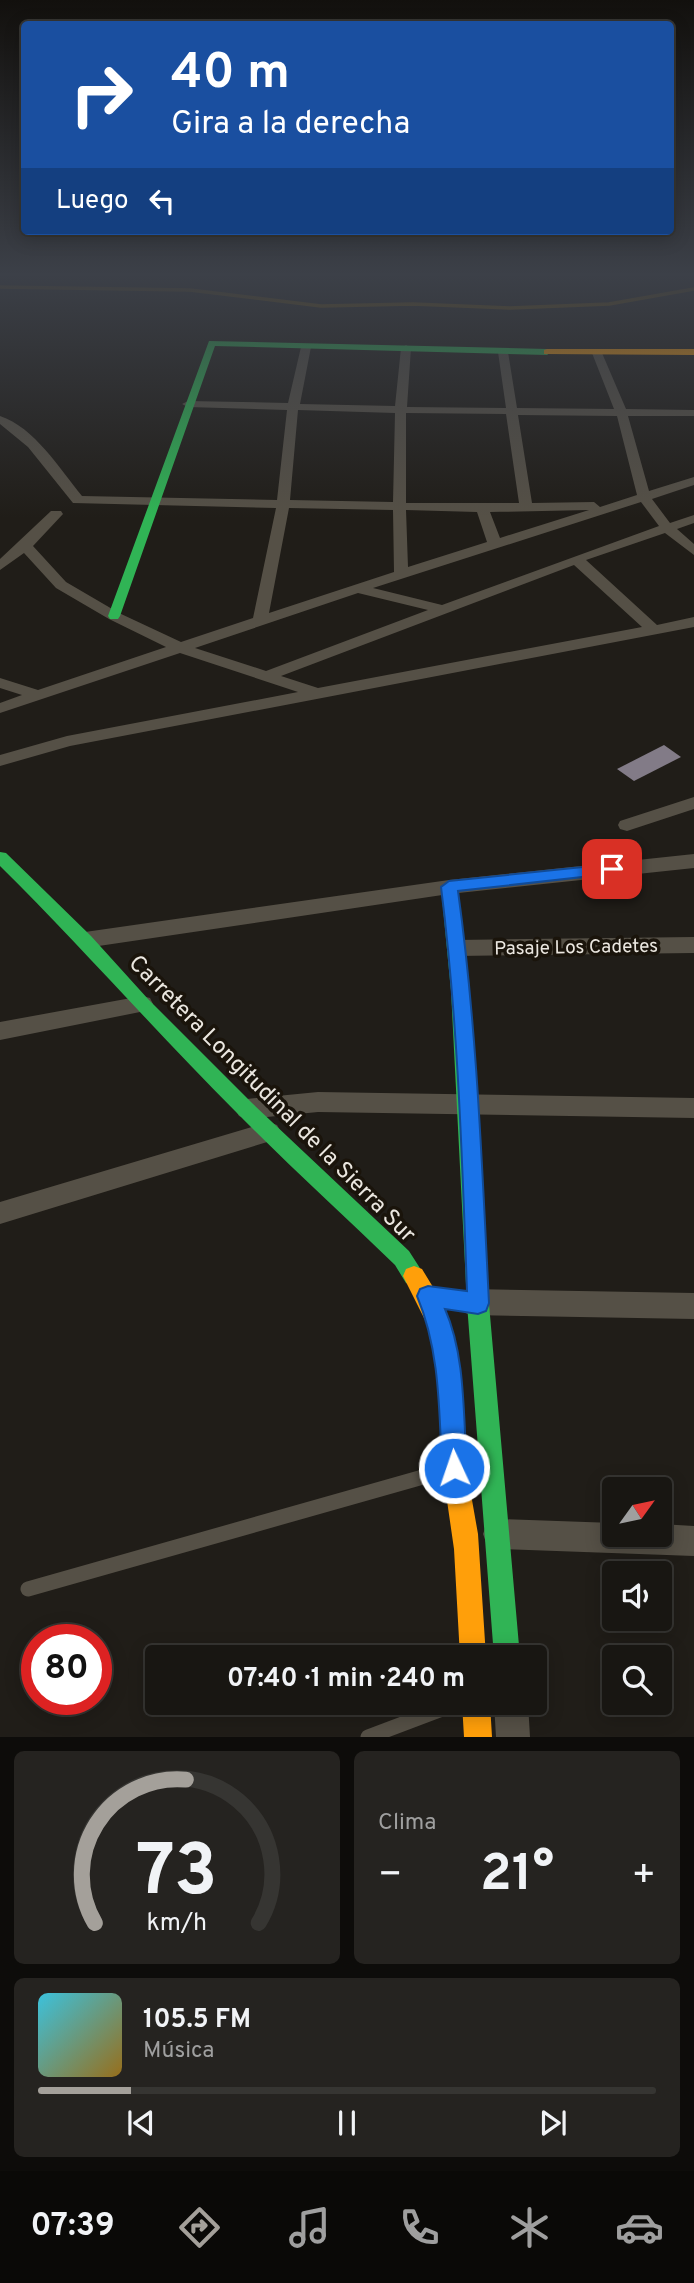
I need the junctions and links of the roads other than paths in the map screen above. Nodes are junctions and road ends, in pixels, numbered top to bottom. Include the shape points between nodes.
1 (207, 355) edge
2 (304, 355) edge
3 (405, 355) edge
4 (503, 355) edge
5 (598, 355) edge
6 (188, 404) junction
7 (293, 408) junction
8 (403, 410) junction
9 (510, 412) junction
10 (694, 413) edge
11 (622, 414) junction
12 (0, 419) edge
13 (694, 481) edge
14 (644, 497) junction
15 (155, 503) junction
16 (283, 503) junction
17 (616, 506) junction
18 (398, 507) junction
19 (482, 508) junction
20 (526, 508) junction
21 (56, 514) dead end
22 (694, 519) edge
23 (667, 528) junction
24 (495, 544) junction
25 (25, 546) junction
26 (694, 551) edge
27 (576, 559) junction
28 (0, 566) edge
29 (401, 575) junction
30 (358, 589) junction
31 (442, 609) junction
32 (114, 616) junction
33 (260, 622) junction
34 (694, 622) edge
35 (654, 630) junction
36 (180, 648) junction
37 (267, 676) junction
38 (0, 683) edge
39 (319, 693) junction
40 (37, 695) junction
41 (0, 708) edge
42 (0, 761) edge
43 (694, 803) edge
44 (627, 825) dead end
45 (0, 857) edge
46 (694, 861) edge
47 (449, 887) junction
48 (85, 940) junction
49 (694, 945) edge
50 (457, 948) junction
51 (142, 1004) junction
52 (0, 1031) edge
53 (470, 1104) junction
54 (694, 1108) edge
55 (245, 1109) junction
56 (269, 1132) junction
57 (1, 1213) edge
58 (428, 1296) junction
59 (478, 1303) junction
60 (694, 1306) edge
61 (454, 1468) junction
62 (498, 1534) junction
63 (694, 1541) edge
64 (28, 1588) dead end
65 (472, 1645) edge
66 (506, 1645) edge
67 (426, 1715) edge
68 (477, 1715) edge
69 (512, 1715) edge
70 (368, 1737) edge
71 (478, 1737) edge
72 (513, 1737) edge

1 - 6 main road
2 - 7 street
3 - 8 street
4 - 9 street
5 - 11 street
6 - 7 street
6 - 15 main road
7 - 8 street
7 - 16 street
8 - 9 street
8 - 18 street
9 - 11 street
9 - 20 street
10 - 11 street
11 - 14 street
12 - 15 street via 78,500
13 - 14 street
14 - 17 street
14 - 23 street
15 - 16 street
15 - 32 main road
16 - 18 street
16 - 33 street
17 - 20 street
17 - 24 street
18 - 19 street
18 - 29 street
19 - 20 street
19 - 24 street
21 - 25 street
22 - 23 street
23 - 26 street
23 - 27 street
24 - 29 street
25 - 28 street
25 - 32 street via 61,585
27 - 31 street
27 - 35 street
29 - 30 street
30 - 31 street
30 - 33 street
31 - 37 street
32 - 36 street
33 - 36 street
34 - 35 street
35 - 39 street
36 - 37 street
36 - 40 street
37 - 39 street
38 - 40 street
39 - 42 street via 67,741
40 - 41 street
43 - 44 street
45 - 48 main road, Carretera Longitudinal de la Sierra Sur
46 - 47 street
47 - 48 street
47 - 50 main road
48 - 51 main road, Carretera Longitudinal de la Sierra Sur
49 - 50 street, Pasaje Los Cadetes
50 - 53 main road
51 - 52 street
51 - 55 main road, Carretera Longitudinal de la Sierra Sur
53 - 54 street
53 - 55 street via 318,1102
53 - 59 main road
55 - 56 main road, Carretera Longitudinal de la Sierra Sur
56 - 57 street
56 - 58 main road, Carretera Longitudinal de la Sierra Sur via 402,1258
58 - 59 street
58 - 61 main road, Carretera Longitudinal de la Sierra Sur via 440,1323 449,1368
59 - 60 street
59 - 62 main road
61 - 64 lane
61 - 65 main road, Carretera Longitudinal de la Sierra Sur via 465,1533
62 - 63 street
62 - 66 main road
67 - 70 lane
68 - 71 main road
69 - 72 street

